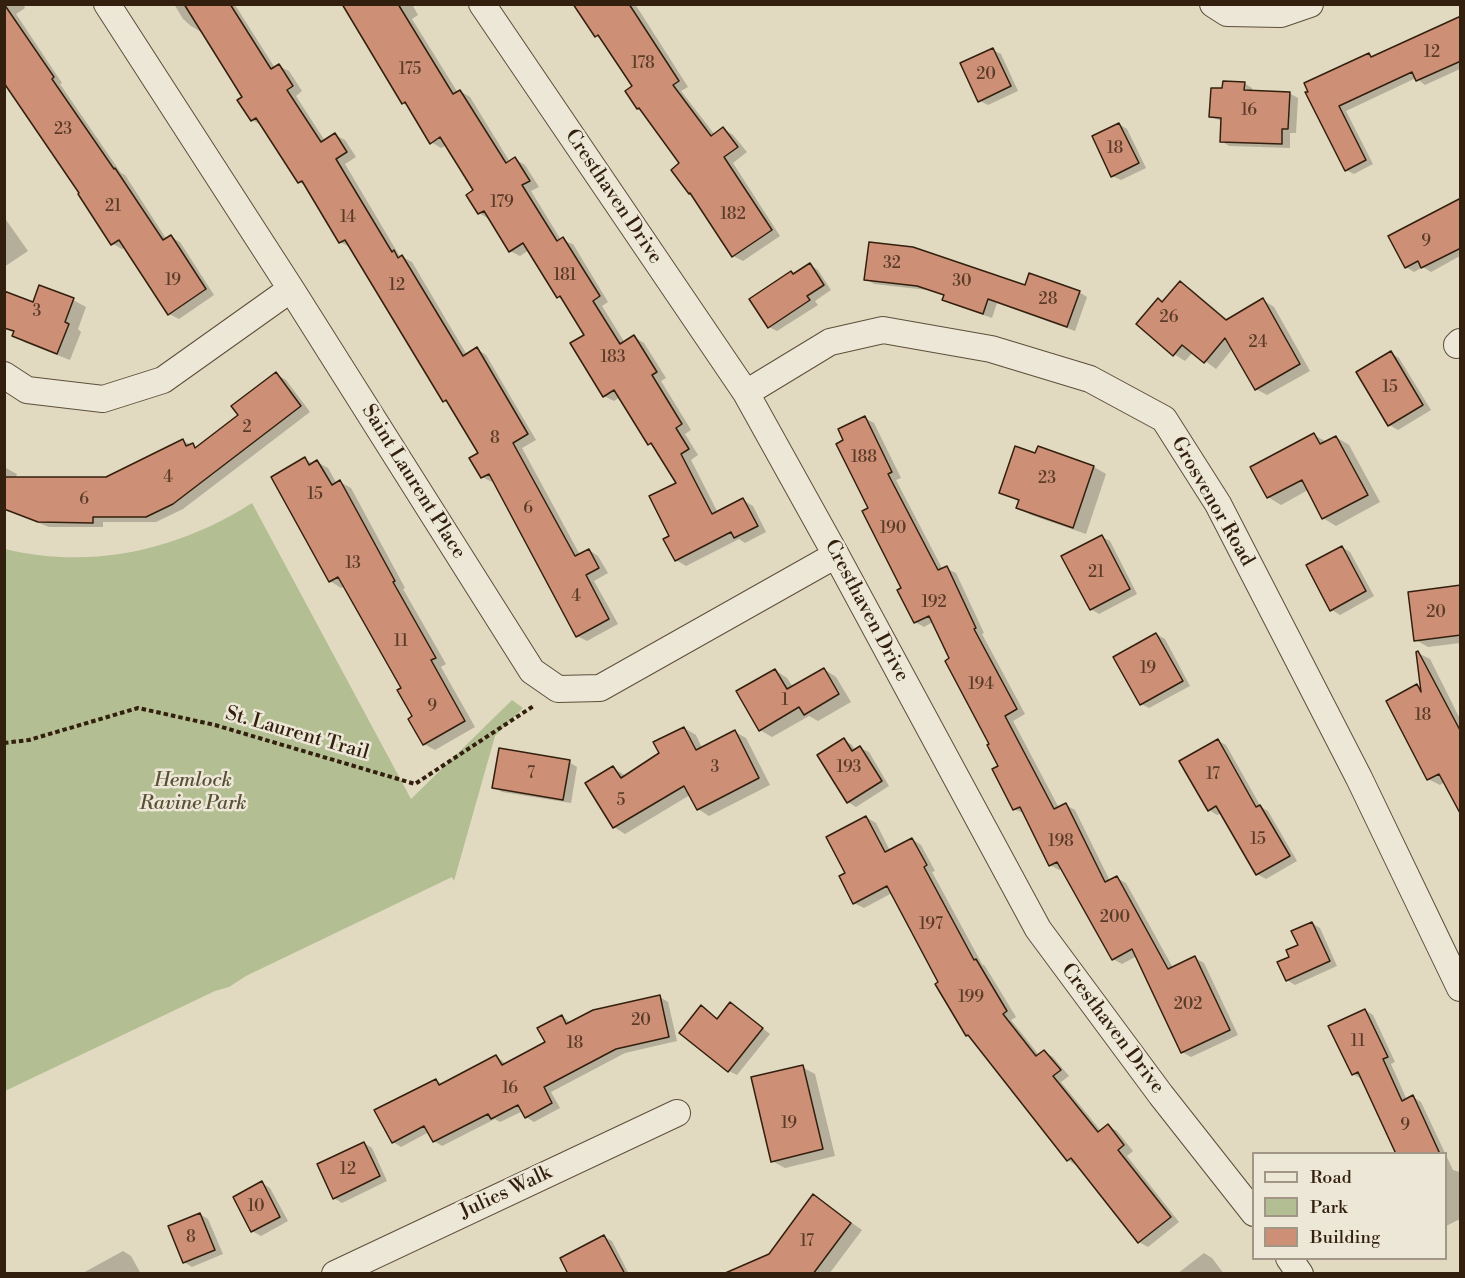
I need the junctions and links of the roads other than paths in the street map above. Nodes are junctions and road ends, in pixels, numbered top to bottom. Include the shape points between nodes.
1 (107, 4) edge
2 (482, 4) edge
3 (1213, 4) edge
4 (1310, 4) edge
5 (291, 289) junction
6 (4, 375) edge
7 (746, 393) junction
8 (836, 555) junction
9 (1461, 988) edge
10 (677, 1113) dead end
11 (1252, 1210) edge
12 (1290, 1260) edge
13 (335, 1274) edge
14 (1300, 1274) edge

1 - 5 street, Saint Laurent Place
2 - 7 street, Cresthaven Drive
3 - 4 street via 1227,14 1281,14
5 - 6 street via 163,380 103,399 27,390
5 - 8 street, Saint Laurent Place via 532,670 558,689 600,688
7 - 8 street, Cresthaven Drive
7 - 9 street, Grosvenor Road via 830,342 883,330 991,348 1090,379 1164,419 1223,515 1359,778
8 - 11 street, Cresthaven Drive via 1038,929
10 - 13 street, Julies Walk
12 - 14 street

